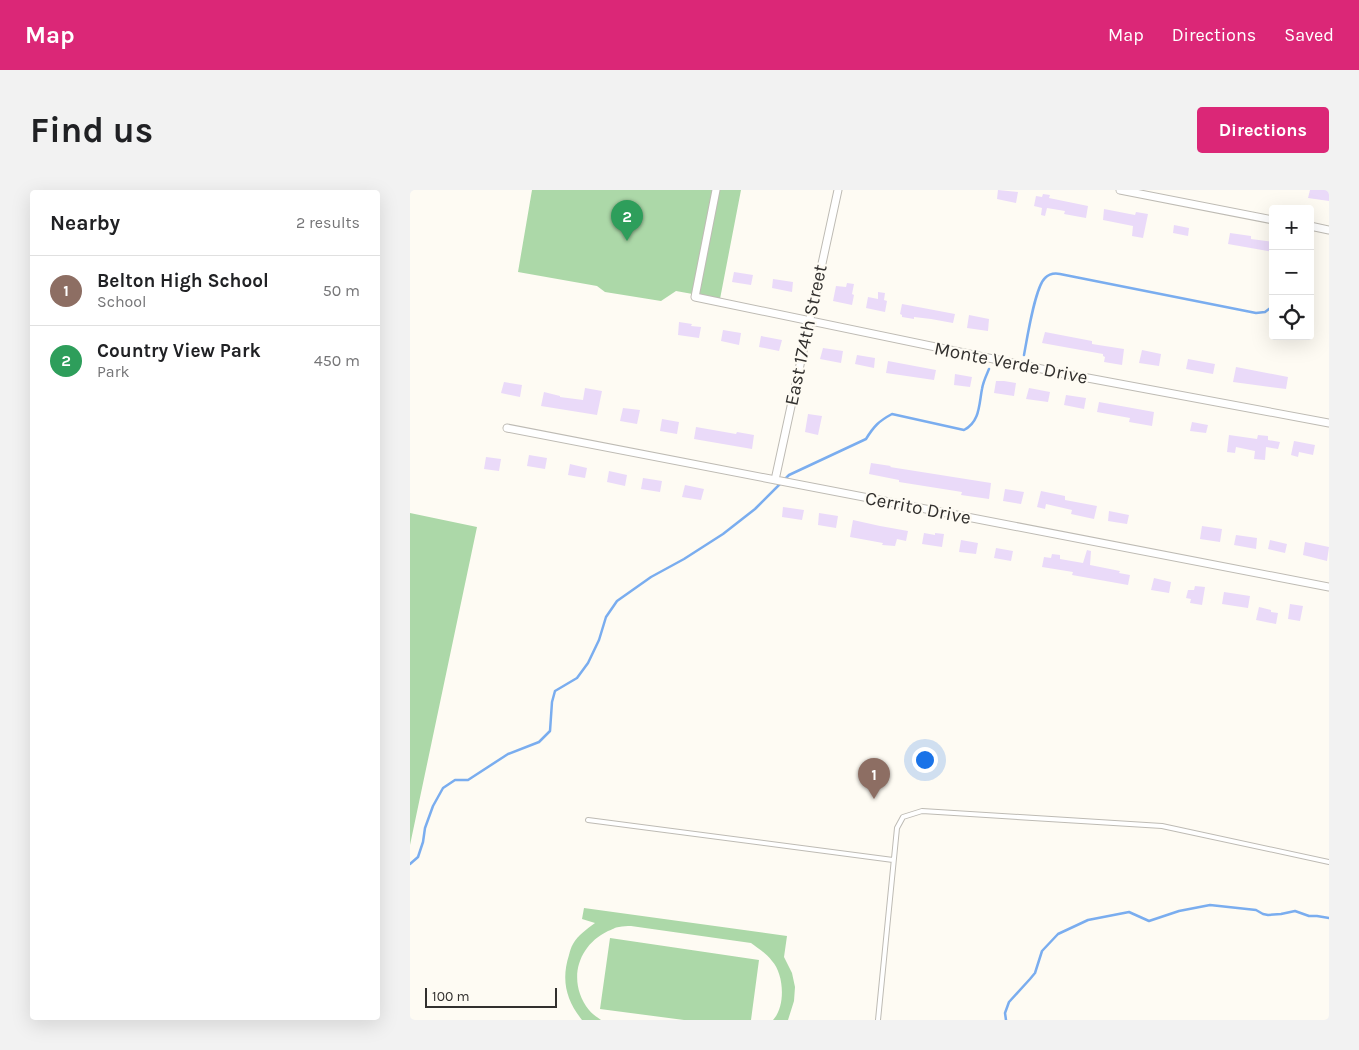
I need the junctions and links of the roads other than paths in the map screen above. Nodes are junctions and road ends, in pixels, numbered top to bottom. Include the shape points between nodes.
1 (716, 190) edge
2 (838, 190) edge
3 (1120, 190) edge
4 (1269, 219) edge
5 (1314, 227) edge
6 (1329, 230) edge
7 (809, 321) junction
8 (1329, 424) edge
9 (507, 428) dead end
10 (774, 480) junction
11 (1329, 587) edge
12 (588, 820) dead end
13 (893, 860) junction
14 (1329, 862) edge
15 (878, 1020) edge

1 - 7 street, Monte Verde Drive via 694,297
2 - 7 street, East 174th Street
3 - 4 street
5 - 6 street
7 - 8 street, Monte Verde Drive
7 - 10 street, East 174th Street
9 - 10 street, Cerrito Drive
10 - 11 street, Cerrito Drive
12 - 13 lane
13 - 14 lane via 897,828 903,817 922,811 1162,826
13 - 15 lane

